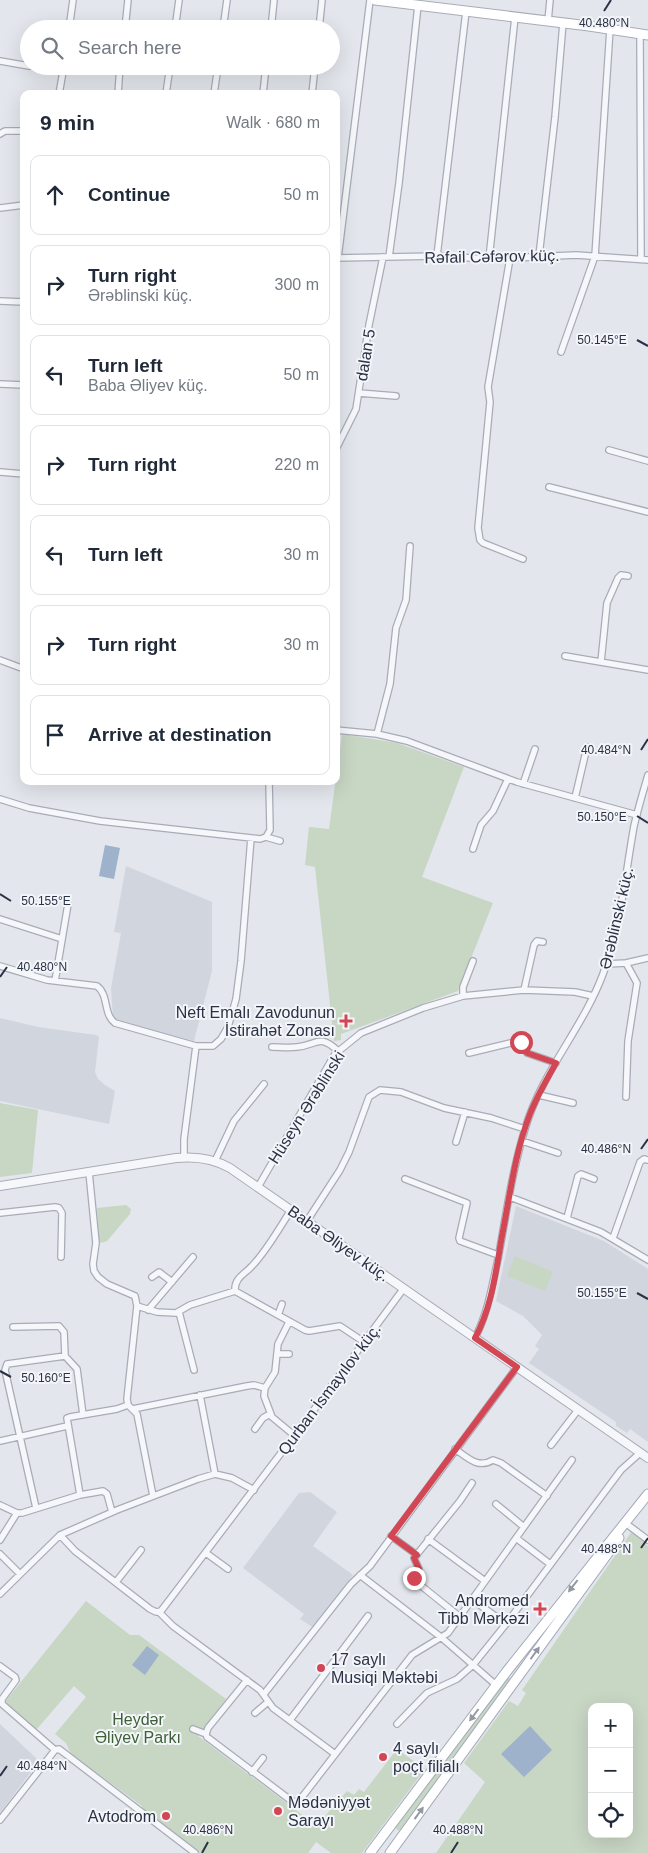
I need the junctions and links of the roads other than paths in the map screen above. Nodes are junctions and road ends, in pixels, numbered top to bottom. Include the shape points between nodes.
1 (73, 0) edge
2 (128, 0) edge
3 (179, 0) edge
4 (227, 0) edge
5 (274, 0) edge
6 (322, 0) edge
7 (370, 0) edge
8 (375, 0) edge
9 (550, 0) edge
10 (445, 4) edge
11 (418, 5) junction
12 (466, 11) junction
13 (515, 17) junction
14 (70, 20) edge
15 (126, 20) edge
16 (176, 20) edge
17 (224, 20) edge
18 (272, 20) edge
19 (320, 20) edge
20 (548, 21) junction
21 (563, 22) junction
22 (610, 29) junction
23 (644, 34) edge
24 (0, 61) edge
25 (20, 64) edge
26 (62, 75) edge
27 (119, 75) edge
28 (169, 75) edge
29 (217, 75) edge
30 (265, 75) edge
31 (314, 75) edge
32 (60, 90) edge
33 (118, 90) edge
34 (167, 90) edge
35 (215, 90) edge
36 (263, 90) edge
37 (312, 90) edge
38 (20, 131) edge
39 (0, 134) edge
40 (20, 206) edge
41 (0, 208) edge
42 (340, 235) edge
43 (437, 256) junction
44 (539, 256) junction
45 (595, 256) junction
46 (386, 257) junction
47 (340, 258) edge
48 (510, 258) junction
49 (490, 259) junction
50 (645, 260) edge
51 (0, 301) edge
52 (20, 302) edge
53 (561, 352) dead end
54 (0, 384) edge
55 (20, 385) edge
56 (359, 393) junction
57 (396, 396) dead end
58 (340, 441) edge
59 (609, 450) dead end
60 (648, 461) edge
61 (0, 472) edge
62 (20, 474) edge
63 (549, 487) dead end
64 (648, 512) edge
65 (410, 546) dead end
66 (522, 559) dead end
67 (628, 576) dead end
68 (565, 656) dead end
69 (0, 660) edge
70 (601, 662) junction
71 (20, 668) edge
72 (648, 670) edge
73 (340, 730) edge
74 (377, 734) junction
75 (587, 747) dead end
76 (535, 749) dead end
77 (648, 775) edge
78 (508, 779) junction
79 (523, 784) junction
80 (269, 785) edge
81 (575, 798) junction
82 (0, 799) edge
83 (641, 800) junction
84 (648, 802) edge
85 (637, 815) junction
86 (266, 836) junction
87 (251, 838) junction
88 (280, 841) dead end
89 (472, 849) dead end
90 (68, 904) dead end
91 (0, 919) edge
92 (62, 939) junction
93 (543, 942) dead end
94 (648, 958) edge
95 (474, 961) dead end
96 (626, 963) junction
97 (607, 964) junction
98 (0, 966) edge
99 (55, 981) junction
100 (524, 990) junction
101 (462, 996) junction
102 (593, 996) junction
103 (196, 1046) junction
104 (272, 1047) dead end
105 (338, 1051) junction
106 (469, 1052) dead end
107 (556, 1063) junction
108 (264, 1084) dead end
109 (539, 1095) junction
110 (626, 1097) dead end
111 (573, 1103) dead end
112 (465, 1112) junction
113 (525, 1129) junction
114 (522, 1141) junction
115 (456, 1142) dead end
116 (558, 1153) dead end
117 (184, 1157) junction
118 (215, 1160) junction
119 (648, 1160) edge
120 (89, 1172) junction
121 (405, 1179) dead end
122 (594, 1179) dead end
123 (0, 1186) edge
124 (258, 1187) junction
125 (510, 1197) junction
126 (291, 1210) junction
127 (0, 1213) edge
128 (566, 1218) junction
129 (307, 1221) junction
130 (613, 1238) junction
131 (498, 1255) junction
132 (194, 1256) dead end
133 (61, 1257) dead end
134 (648, 1260) edge
135 (152, 1277) dead end
136 (172, 1282) junction
137 (404, 1288) junction
138 (235, 1291) junction
139 (282, 1304) dead end
140 (137, 1306) junction
141 (148, 1310) junction
142 (179, 1312) junction
143 (278, 1315) junction
144 (289, 1322) junction
145 (13, 1327) dead end
146 (475, 1338) junction
147 (364, 1342) junction
148 (277, 1354) junction
149 (289, 1354) dead end
150 (65, 1356) junction
151 (517, 1367) junction
152 (194, 1370) dead end
153 (265, 1388) junction
154 (200, 1396) junction
155 (131, 1407) junction
156 (578, 1410) junction
157 (270, 1414) junction
158 (83, 1415) junction
159 (67, 1426) junction
160 (255, 1429) dead end
161 (20, 1436) junction
162 (295, 1436) junction
163 (0, 1441) edge
164 (551, 1445) dead end
165 (455, 1449) junction
166 (640, 1453) junction
167 (648, 1458) edge
168 (572, 1460) dead end
169 (215, 1474) junction
170 (472, 1483) dead end
171 (254, 1490) junction
172 (648, 1494) edge
173 (80, 1495) junction
174 (153, 1496) junction
175 (547, 1496) junction
176 (648, 1499) edge
177 (496, 1504) dead end
178 (0, 1505) edge
179 (36, 1508) junction
180 (112, 1512) junction
181 (17, 1513) junction
182 (628, 1525) junction
183 (524, 1528) junction
184 (60, 1535) junction
185 (391, 1536) junction
186 (516, 1538) junction
187 (428, 1539) junction
188 (0, 1540) edge
189 (648, 1540) edge
190 (141, 1550) dead end
191 (206, 1553) junction
192 (0, 1554) edge
193 (417, 1555) junction
194 (550, 1564) junction
195 (228, 1569) dead end
196 (20, 1574) junction
197 (360, 1575) junction
198 (485, 1581) junction
199 (116, 1582) junction
200 (0, 1594) edge
201 (473, 1600) junction
202 (158, 1612) junction
203 (368, 1616) dead end
204 (460, 1617) junction
205 (506, 1624) junction
206 (442, 1638) junction
207 (473, 1665) junction
208 (0, 1666) edge
209 (507, 1671) junction
210 (516, 1678) junction
211 (247, 1680) junction
212 (496, 1685) junction
213 (264, 1694) junction
214 (268, 1702) junction
215 (255, 1713) dead end
216 (290, 1720) junction
217 (397, 1724) dead end
218 (193, 1729) dead end
219 (206, 1734) junction
220 (55, 1750) junction
221 (335, 1754) junction
222 (263, 1758) dead end
223 (252, 1772) junction
224 (0, 1820) edge
225 (388, 1828) junction
226 (401, 1838) junction
227 (195, 1853) edge
228 (370, 1853) edge
229 (390, 1853) edge

1 - 14 street
2 - 15 street
3 - 16 street
4 - 17 street
5 - 18 street
6 - 19 street
7 - 42 street
8 - 11 main road
9 - 20 street
10 - 11 main road
10 - 12 main road
11 - 46 street, dalan 5 via 399,183
12 - 13 main road
12 - 43 street
13 - 20 main road
13 - 49 street
20 - 21 main road
21 - 22 main road
21 - 44 street
22 - 23 main road
22 - 45 street
23 - 50 street
24 - 25 street
26 - 32 street
27 - 33 street
28 - 34 street
29 - 35 street
30 - 36 street
31 - 37 street
38 - 39 street
40 - 41 street
43 - 46 street, Rəfail Cəfərov küç.
43 - 49 street, Rəfail Cəfərov küç.
44 - 45 street, Rəfail Cəfərov küç.
44 - 48 street, Rəfail Cəfərov küç.
45 - 50 street, Rəfail Cəfərov küç.
45 - 53 street
46 - 47 street, Rəfail Cəfərov küç.
46 - 56 street, dalan 5
48 - 49 street, Rəfail Cəfərov küç.
48 - 66 street via 488,387 490,402 478,528 483,543
51 - 52 street
54 - 55 street
56 - 57 street
56 - 58 street, dalan 5 via 356,409
59 - 60 street
61 - 62 street
63 - 64 street
65 - 74 street via 406,600 395,634 390,684
67 - 70 street via 618,578 607,603
68 - 70 street
69 - 71 street
70 - 72 street
73 - 74 street
74 - 78 street
75 - 81 street
76 - 79 street
77 - 83 street, Ərəblinski küç.
78 - 79 street
78 - 89 street via 493,811 480,825
79 - 81 street
80 - 86 street via 270,825
81 - 85 street
82 - 87 street via 29,808 100,821
83 - 84 street
83 - 85 street, Ərəblinski küç.
85 - 97 street, Ərəblinski küç.
86 - 87 street
86 - 88 street
87 - 103 street via 239,976 230,1022 226,1033 216,1044
90 - 92 street
91 - 92 street
92 - 99 street
93 - 100 street via 537,941 534,945
94 - 96 street
95 - 101 street
96 - 97 street
96 - 110 street via 637,983 628,1041
97 - 102 street, Ərəblinski küç.
98 - 99 street
99 - 103 street via 97,986 115,1023
100 - 101 street, Hüseyn Ərəblinski
100 - 102 street, Hüseyn Ərəblinski
101 - 105 street, Hüseyn Ərəblinski via 361,1033
102 - 107 street, Ərəblinski küç.
103 - 117 street
104 - 105 street via 298,1047 324,1041
105 - 124 street, Hüseyn Ərəblinski
106 - 107 street via 516,1040 521,1042 527,1053
107 - 109 street, Ərəblinski küç.
108 - 118 street via 234,1121
109 - 111 street
109 - 113 street, Ərəblinski küç.
112 - 113 street
112 - 115 street
112 - 129 street via 401,1092 380,1090 371,1094 340,1170
113 - 114 street, Ərəblinski küç.
114 - 116 street
114 - 125 street, Ərəblinski küç.
117 - 118 street, Baba Əliyev küç.
117 - 120 street, Baba Əliyev küç.
118 - 124 street, Baba Əliyev küç.
119 - 130 street via 640,1162
120 - 123 street, Baba Əliyev küç.
120 - 140 street via 96,1243 94,1272 107,1284 134,1296
121 - 131 street via 467,1203 460,1241
122 - 128 street via 581,1174 578,1176
124 - 126 street, Baba Əliyev küç.
125 - 128 street
125 - 131 street, Ərəblinski küç.
126 - 129 street, Baba Əliyev küç.
126 - 138 street via 253,1266 235,1283
127 - 133 street via 59,1208 62,1213
128 - 130 street
129 - 137 street, Baba Əliyev küç.
130 - 134 street
131 - 146 street, Ərəblinski küç. via 487,1310
132 - 136 street
135 - 136 street via 159,1272
136 - 141 street
137 - 146 street, Baba Əliyev küç.
137 - 147 street, Qurban İsmayılov küç.
138 - 142 street via 190,1305
138 - 143 street
139 - 143 street
140 - 141 street
140 - 155 street via 127,1399
141 - 142 street
142 - 152 street
143 - 144 street
144 - 147 street via 309,1331 340,1326
144 - 148 street via 278,1344
145 - 150 street via 59,1326 64,1332
146 - 151 street, Baba Əliyev küç.
147 - 162 street, Qurban İsmayılov küç.
148 - 149 street
148 - 153 street via 275,1372
150 - 158 street via 77,1369
150 - 161 street via 9,1363 5,1367
151 - 156 street, Baba Əliyev küç.
151 - 165 street
153 - 154 street via 254,1385
153 - 157 street
154 - 155 street
154 - 169 street
155 - 158 street
155 - 174 street via 137,1414
156 - 164 street
156 - 166 street, Baba Əliyev küç.
157 - 160 street
157 - 162 street
158 - 159 street via 70,1417 66,1421
159 - 161 street
159 - 173 street
161 - 163 street
161 - 179 street
162 - 171 street, Qurban İsmayılov küç.
165 - 175 street via 479,1464 493,1460 501,1462
165 - 185 street
166 - 167 street, Baba Əliyev küç.
166 - 194 street via 621,1470
168 - 175 street
169 - 171 street via 232,1478
169 - 174 street
170 - 187 street
171 - 191 street, Qurban İsmayılov küç.
172 -> 209 main road
173 - 179 street
173 - 180 street via 104,1491
174 - 180 street
175 - 183 street
176 - 182 main road
177 - 183 street
178 - 181 street
179 - 181 street
180 - 184 street
181 - 188 street
182 - 189 street
210 -> 182 main road
183 - 186 street
184 - 196 street
184 - 199 street via 70,1547
185 - 193 street
185 - 197 street
186 - 194 street
186 - 198 street
187 - 193 street
187 - 198 street
190 - 199 street
191 - 195 street
191 - 202 street, Qurban İsmayılov küç. via 167,1605
192 - 196 street
193 - 204 street via 414,1558 419,1569 414,1580
194 - 205 street
196 - 200 street
197 - 206 street
197 - 213 street
198 - 201 street
199 - 202 street
201 - 204 street
201 - 205 street
202 - 211 street
203 - 216 street
204 - 206 street
205 - 207 street
206 - 207 street
206 - 221 street via 412,1655
207 - 212 street
207 - 217 street via 457,1679 427,1693
208 - 220 street via 16,1680 2,1699 2,1704
209 - 210 main road
209 - 212 main road
226 -> 210 main road
211 - 213 street
211 - 219 street
212 -> 225 main road
213 - 214 street
214 - 215 street
214 - 216 street
216 - 221 street
218 - 219 street
219 - 223 street via 209,1740
220 - 224 street
220 - 227 street via 62,1751
221 - 223 street via 295,1802
222 - 223 street
225 - 226 main road
225 - 228 main road
226 - 229 main road

